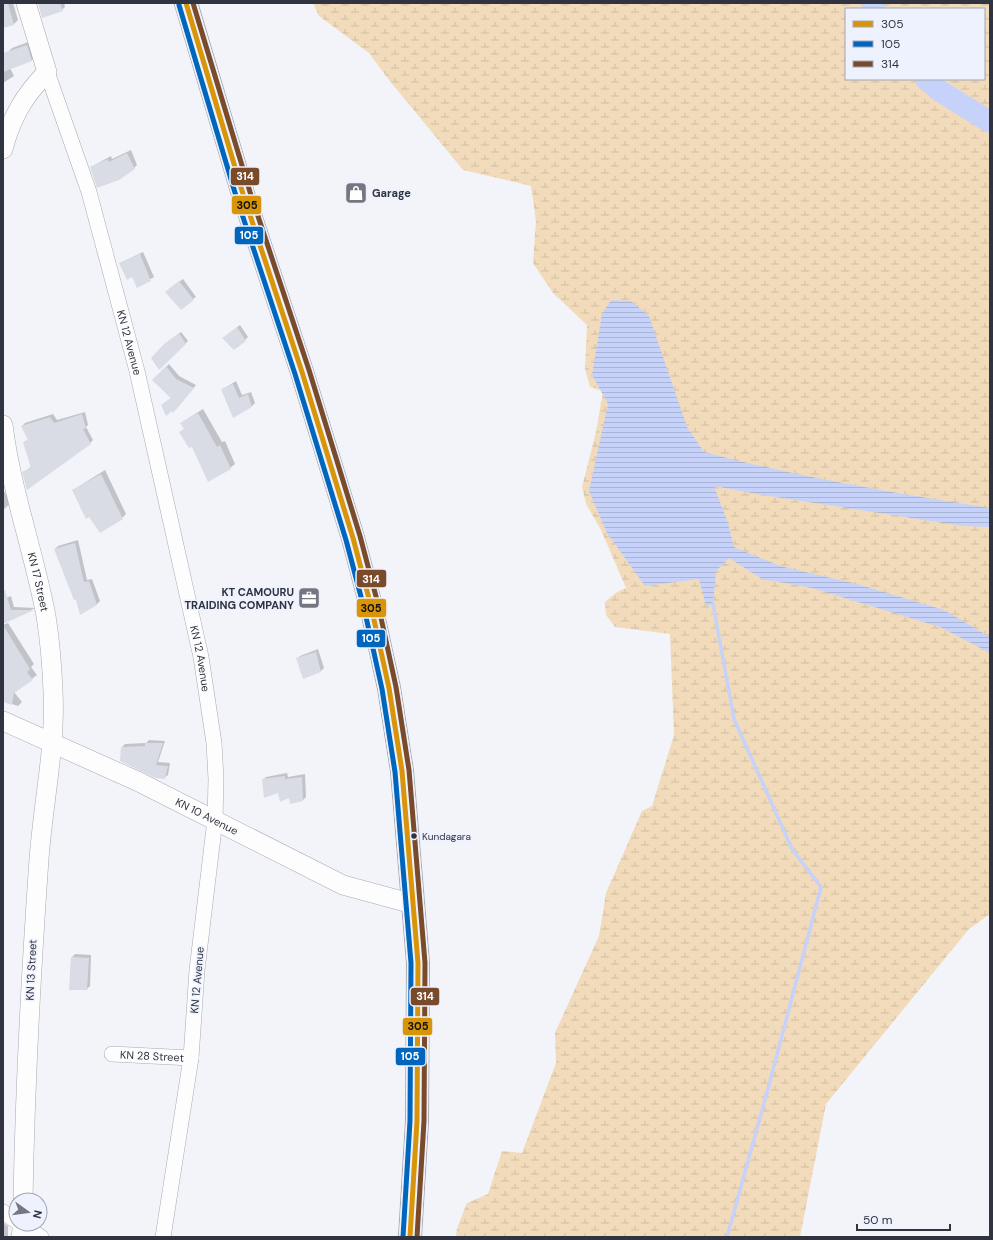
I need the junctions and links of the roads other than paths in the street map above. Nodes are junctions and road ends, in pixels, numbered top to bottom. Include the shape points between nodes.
1 (26, 3) edge
2 (186, 3) edge
3 (47, 72) junction
4 (3, 149) edge
5 (3, 425) edge
6 (3, 721) edge
7 (52, 742) junction
8 (215, 820) junction
9 (413, 904) junction
10 (112, 1054) dead end
11 (191, 1058) junction
12 (23, 1192) edge
13 (32, 1232) edge
14 (41, 1237) edge
15 (163, 1237) edge
16 (410, 1237) edge

1 - 3 street, KN 12 Avenue
2 - 9 main road via 243,194 353,538 371,606 389,688 402,771
3 - 4 street via 29,91 14,116
3 - 8 street, KN 12 Avenue via 88,192 115,287 184,574 201,657 214,743
5 - 7 street, KN 17 Street via 6,450 46,616 53,693
6 - 7 street, KN 10 Avenue
7 - 8 street, KN 10 Avenue
7 - 12 street, KN 13 Street via 43,811 33,944 25,1087
8 - 9 street, KN 10 Avenue via 343,885
8 - 11 street, KN 12 Avenue via 197,970
9 - 16 main road via 418,963 418,1033
10 - 11 street, KN 28 Street
11 - 15 street, KN 12 Avenue
13 - 14 street

